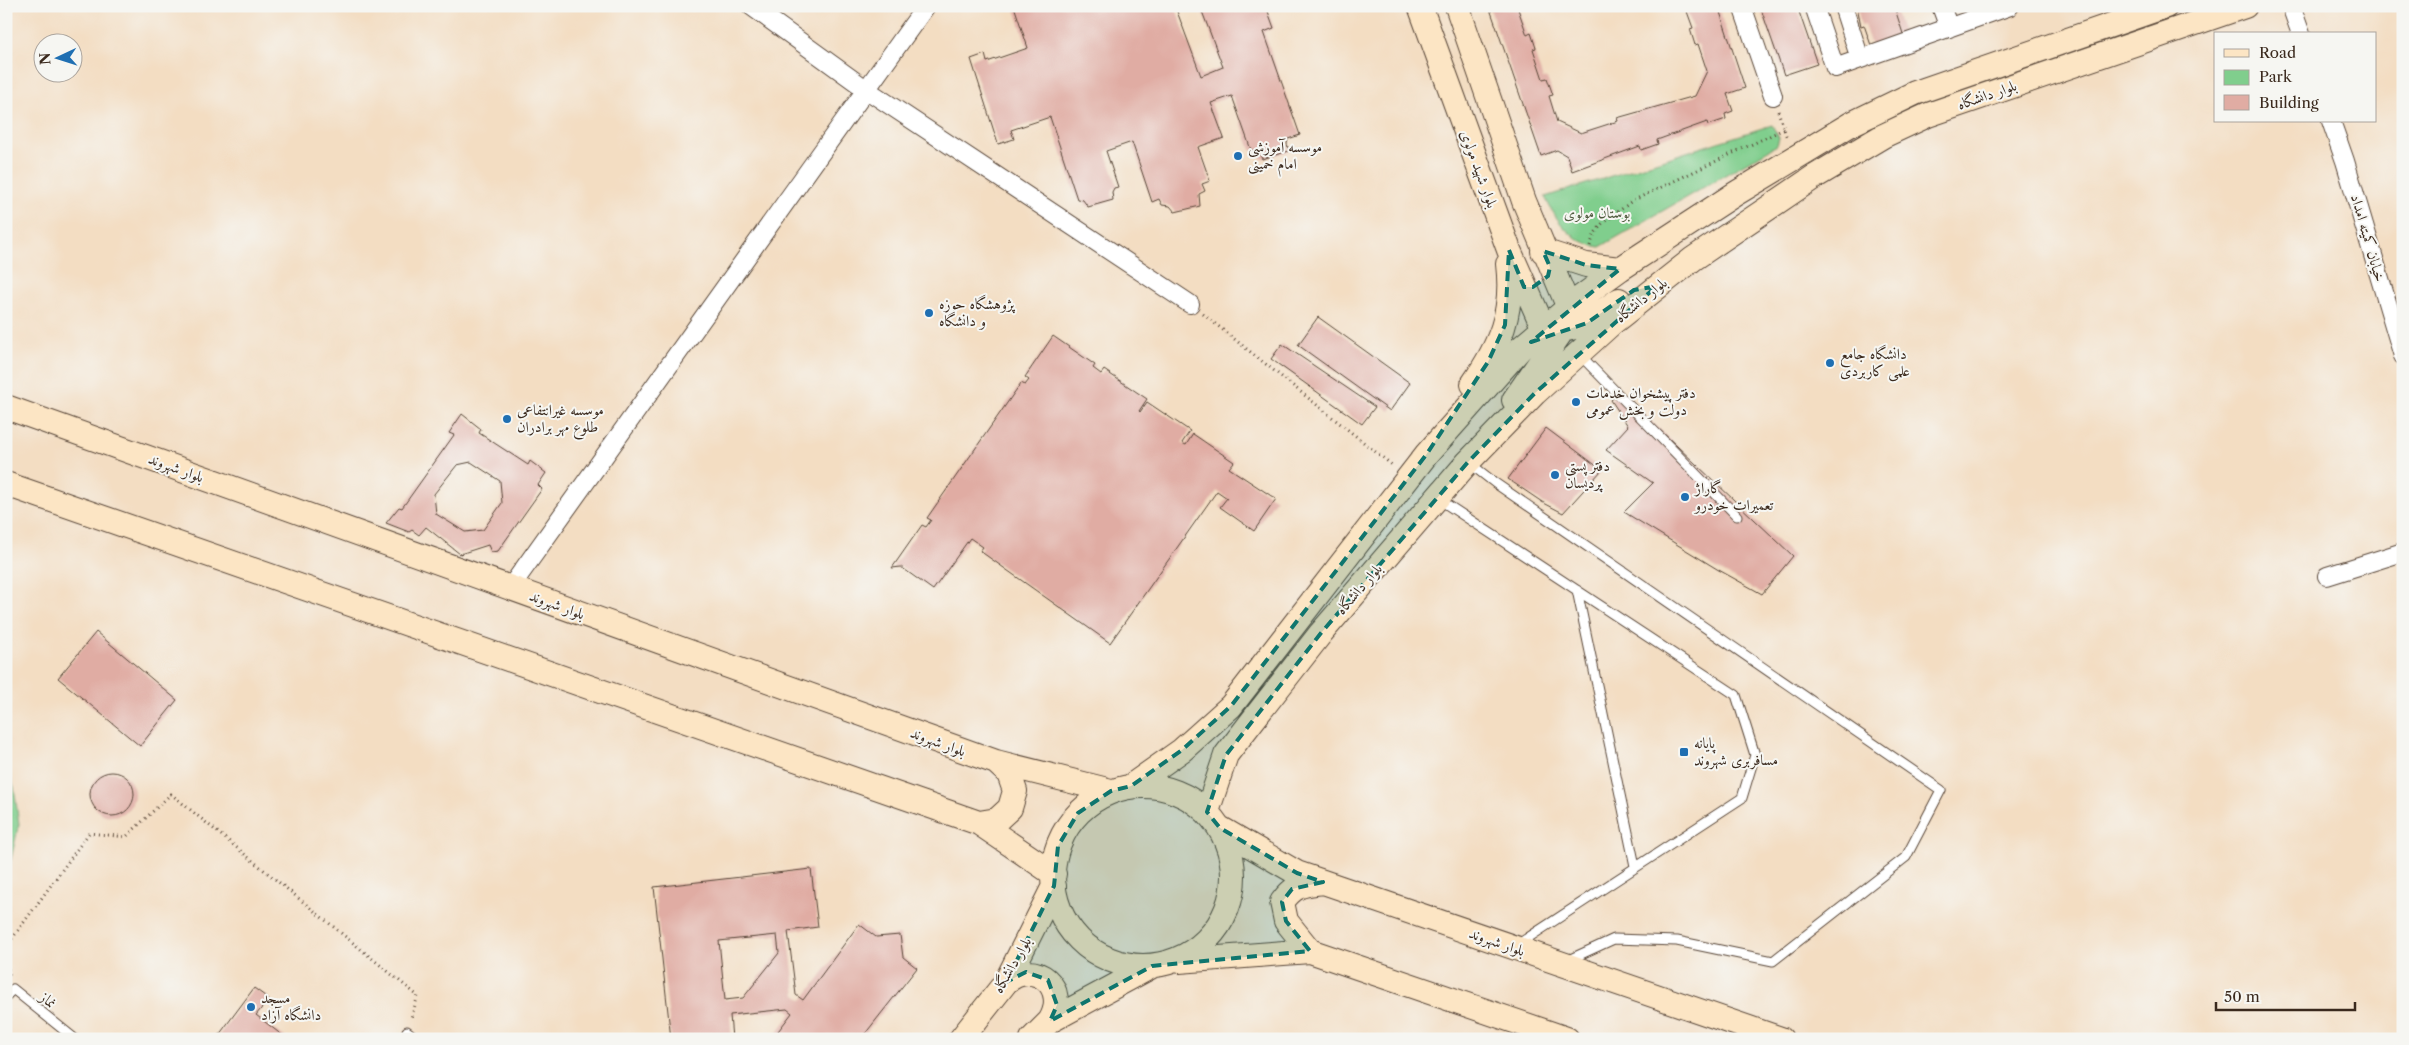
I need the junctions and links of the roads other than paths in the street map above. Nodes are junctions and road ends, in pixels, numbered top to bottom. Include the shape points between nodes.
1 (751, 6) edge
2 (926, 6) edge
3 (1420, 6) edge
4 (1457, 6) edge
5 (1742, 6) edge
6 (1814, 6) edge
7 (1843, 6) edge
8 (1941, 6) edge
9 (2010, 6) edge
10 (2166, 6) edge
11 (2245, 6) edge
12 (2291, 6) edge
13 (1949, 28) junction
14 (2300, 32) edge
15 (1860, 59) junction
16 (867, 90) junction
17 (1773, 96) road end
18 (2331, 122) edge
19 (1509, 250) junction
20 (1547, 259) junction
21 (1620, 269) junction
22 (1657, 286) junction
23 (1524, 287) junction
24 (1190, 304) road end
25 (1569, 308) junction
26 (1553, 330) junction
27 (1579, 354) junction
28 (2403, 356) edge
29 (6, 407) edge
30 (1493, 436) junction
31 (1426, 455) junction
32 (1468, 462) junction
33 (6, 484) edge
34 (1437, 498) junction
35 (1737, 516) dead end
36 (2403, 552) edge
37 (2327, 576) dead end
38 (510, 588) junction
39 (1577, 590) junction
40 (996, 762) junction
41 (1121, 789) junction
42 (1213, 820) junction
43 (979, 823) junction
44 (1635, 866) junction
45 (1054, 880) junction
46 (1323, 882) junction
47 (1513, 947) junction
48 (1310, 951) junction
49 (1163, 963) junction
50 (1561, 964) junction
51 (1006, 982) junction
52 (6, 996) edge
53 (1050, 1021) junction
54 (407, 1031) road end
55 (75, 1039) edge
56 (417, 1039) edge
57 (961, 1039) edge
58 (1032, 1039) edge
59 (1568, 1039) edge
60 (1781, 1039) edge

1 - 16 street
2 - 16 street
3 - 19 main road, بلوار شهید مولوی
4 - 20 main road, بلوار شهید مولوی
5 - 17 street
6 - 15 street via 1835,68
7 - 15 street
8 - 13 street
9 - 13 street
10 - 21 main road, بلوار دانشگاه via 1915,94 1851,124
11 - 22 main road, بلوار دانشگاه via 1928,115 1883,136 1806,183
12 - 14 street
13 - 15 street
16 - 24 street
16 - 38 street
18 - 28 street, خیابان کمیته امداد
19 - 23 main road, بلوار شهید مولوی
19 - 31 main road via 1509,303 1502,334 1488,362
20 - 21 main road
20 - 23 main road via 1548,276 1542,283
20 - 25 main road, بلوار شهید مولوی
21 - 25 main road, بلوار دانشگاه
22 - 26 main road via 1634,290 1587,322
22 - 27 main road, بلوار دانشگاه
23 - 26 main road, بلوار شهید مولوی
25 - 26 main road, بلوار دانشگاه
26 - 30 main road
26 - 31 main road, بلوار دانشگاه via 1521,348
27 - 30 main road, بلوار دانشگاه
27 - 35 lane
29 - 38 main road, بلوار شهروند
30 - 32 main road, بلوار دانشگاه
31 - 41 main road, بلوار دانشگاه via 1231,706 1182,750
32 - 34 main road, بلوار دانشگاه
32 - 50 lane via 1941,790 1906,857 1773,961 1677,940 1614,939
33 - 43 main road
34 - 39 lane
34 - 42 main road, بلوار دانشگاه via 1321,633 1226,755
36 - 37 street
38 - 40 main road, بلوار شهروند
39 - 44 lane
39 - 44 lane via 1736,695 1755,755 1742,798
40 - 41 main road, بلوار شهروند
40 - 43 main road via 1009,774 1015,791 1010,808 996,820
41 - 42 main road, بلوار شهروند via 1152,786 1172,790 1191,799
41 - 45 main road, بلوار دانشگاه via 1086,806 1066,828 1058,846
42 - 46 main road, بلوار شهروند via 1297,873
42 - 49 main road via 1229,849 1232,894 1224,916 1211,935 1194,950
43 - 45 main road
44 - 47 lane
45 - 49 main road via 1059,908 1086,946 1106,958 1129,965
45 - 51 main road, بلوار دانشگاه
46 - 47 main road, بلوار شهروند
46 - 48 main road via 1302,884 1292,889 1282,902 1286,921
47 - 50 main road, بلوار شهروند
48 - 49 main road
48 - 59 main road
49 - 53 main road
50 - 60 main road, بلوار شهروند
51 - 53 main road via 1026,972 1048,980 1057,1005
51 - 57 main road, بلوار دانشگاه
52 - 55 lane, نماز via 13,989
53 - 58 main road
54 - 56 lane

